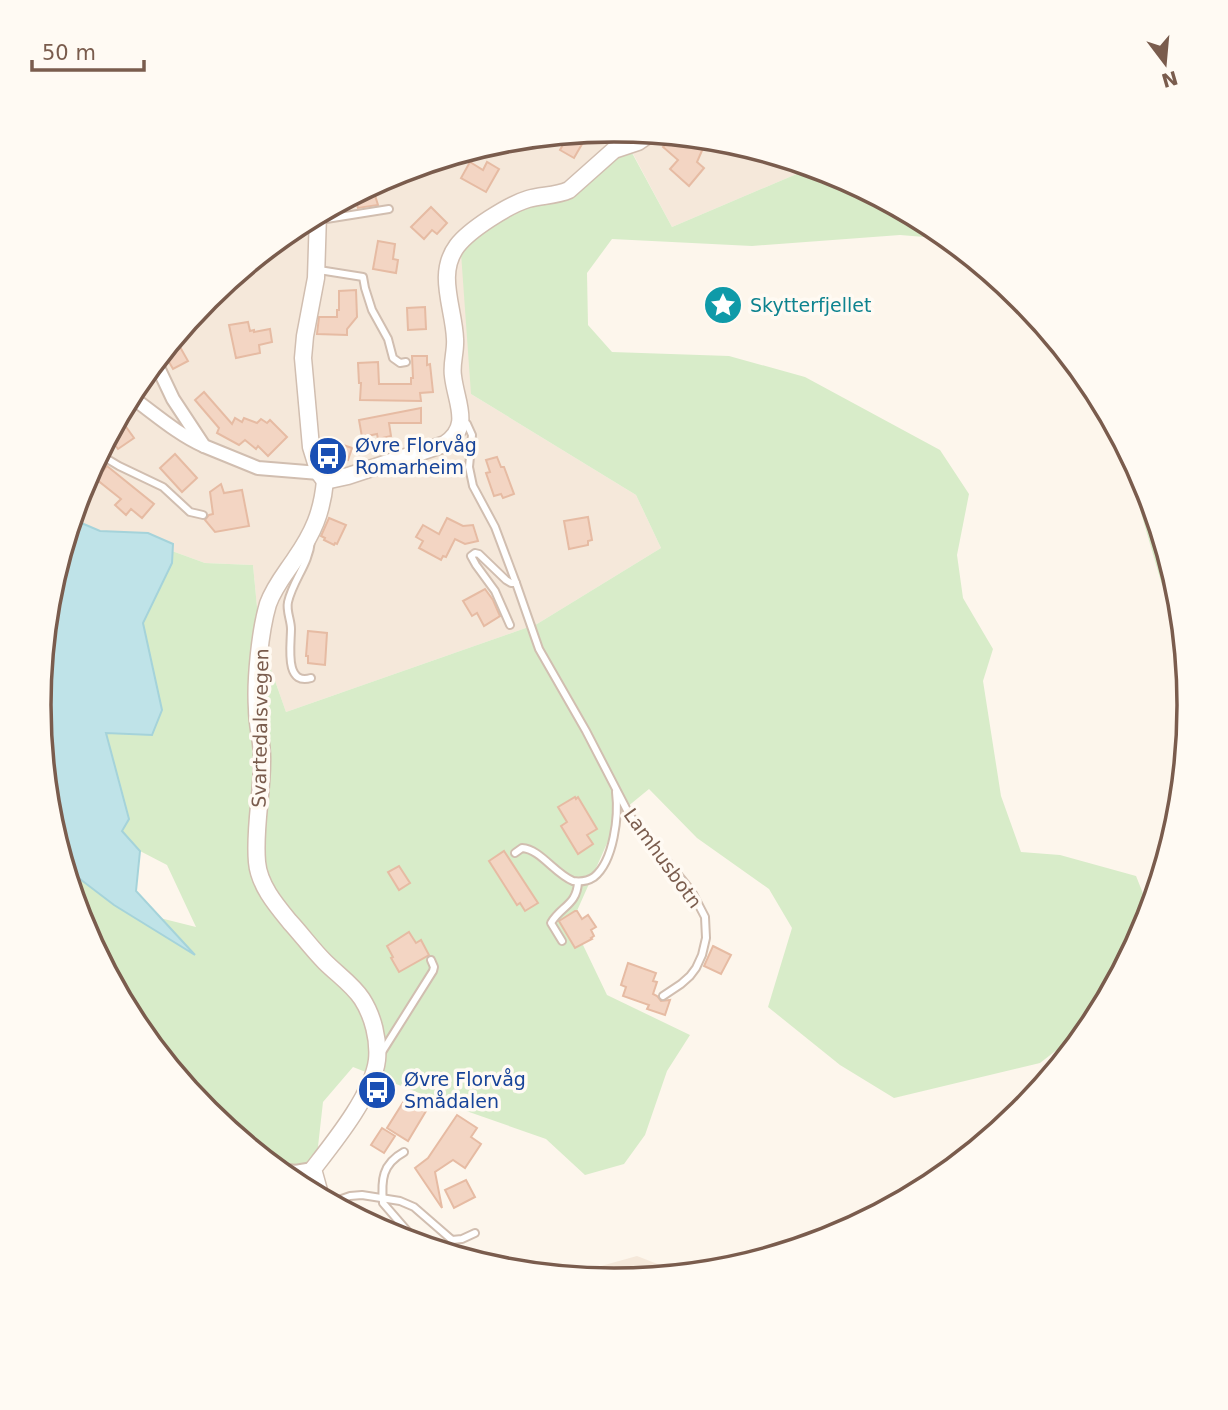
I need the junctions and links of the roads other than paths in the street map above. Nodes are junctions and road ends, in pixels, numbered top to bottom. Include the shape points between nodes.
1 (636, 143) edge
2 (389, 209) dead end
3 (336, 215) edge
4 (318, 226) edge
5 (317, 270) junction
6 (406, 362) dead end
7 (160, 372) edge
8 (139, 402) edge
9 (462, 420) junction
10 (204, 446) junction
11 (108, 459) edge
12 (322, 477) junction
13 (203, 515) dead end
14 (309, 537) junction
15 (516, 583) junction
16 (510, 625) dead end
17 (311, 678) dead end
18 (615, 787) junction
19 (515, 853) dead end
20 (578, 882) junction
21 (562, 941) dead end
22 (431, 960) dead end
23 (663, 996) dead end
24 (377, 1059) junction
25 (404, 1152) dead end
26 (313, 1169) junction
27 (299, 1171) edge
28 (317, 1183) edge
29 (382, 1198) junction
30 (343, 1199) edge
31 (404, 1227) edge
32 (475, 1233) dead end

1 - 9 street via 614,150 569,190 509,207 457,246 449,259 446,285 456,347 452,372
2 - 3 lane
4 - 5 street
5 - 6 lane via 363,276 368,301 393,358
5 - 12 street via 303,358 310,436
7 - 10 street
8 - 10 street
9 - 12 street via 457,434 445,444 348,476
9 - 15 lane, Lamhusbotn via 472,435 469,467 473,486
10 - 12 street via 258,468
11 - 13 lane via 163,487 190,512
12 - 14 street, Svartedalsvegen via 323,500
14 - 17 lane, Svartedalsvegen via 310,552 288,608 292,668 299,679
14 - 24 street, Svartedalsvegen via 271,595 263,628 256,706 263,760 257,862 281,911 361,997 375,1031
15 - 16 lane via 506,580 479,554 471,556 495,591
15 - 18 lane, Lamhusbotn via 538,649
18 - 20 lane, Lamhusbotn via 614,842 595,876
18 - 23 lane, Lamhusbotn via 630,816 692,892 705,917 706,938 699,962 690,976
19 - 20 lane via 522,848 532,850 567,879
20 - 21 lane via 577,892 551,923
22 - 24 lane, Svartedalsvegen via 433,971
24 - 26 street, Svartedalsvegen via 368,1088
25 - 29 lane via 388,1163
26 - 27 street
26 - 28 street
29 - 30 lane via 356,1195
29 - 31 lane
29 - 32 lane via 414,1208 452,1240

